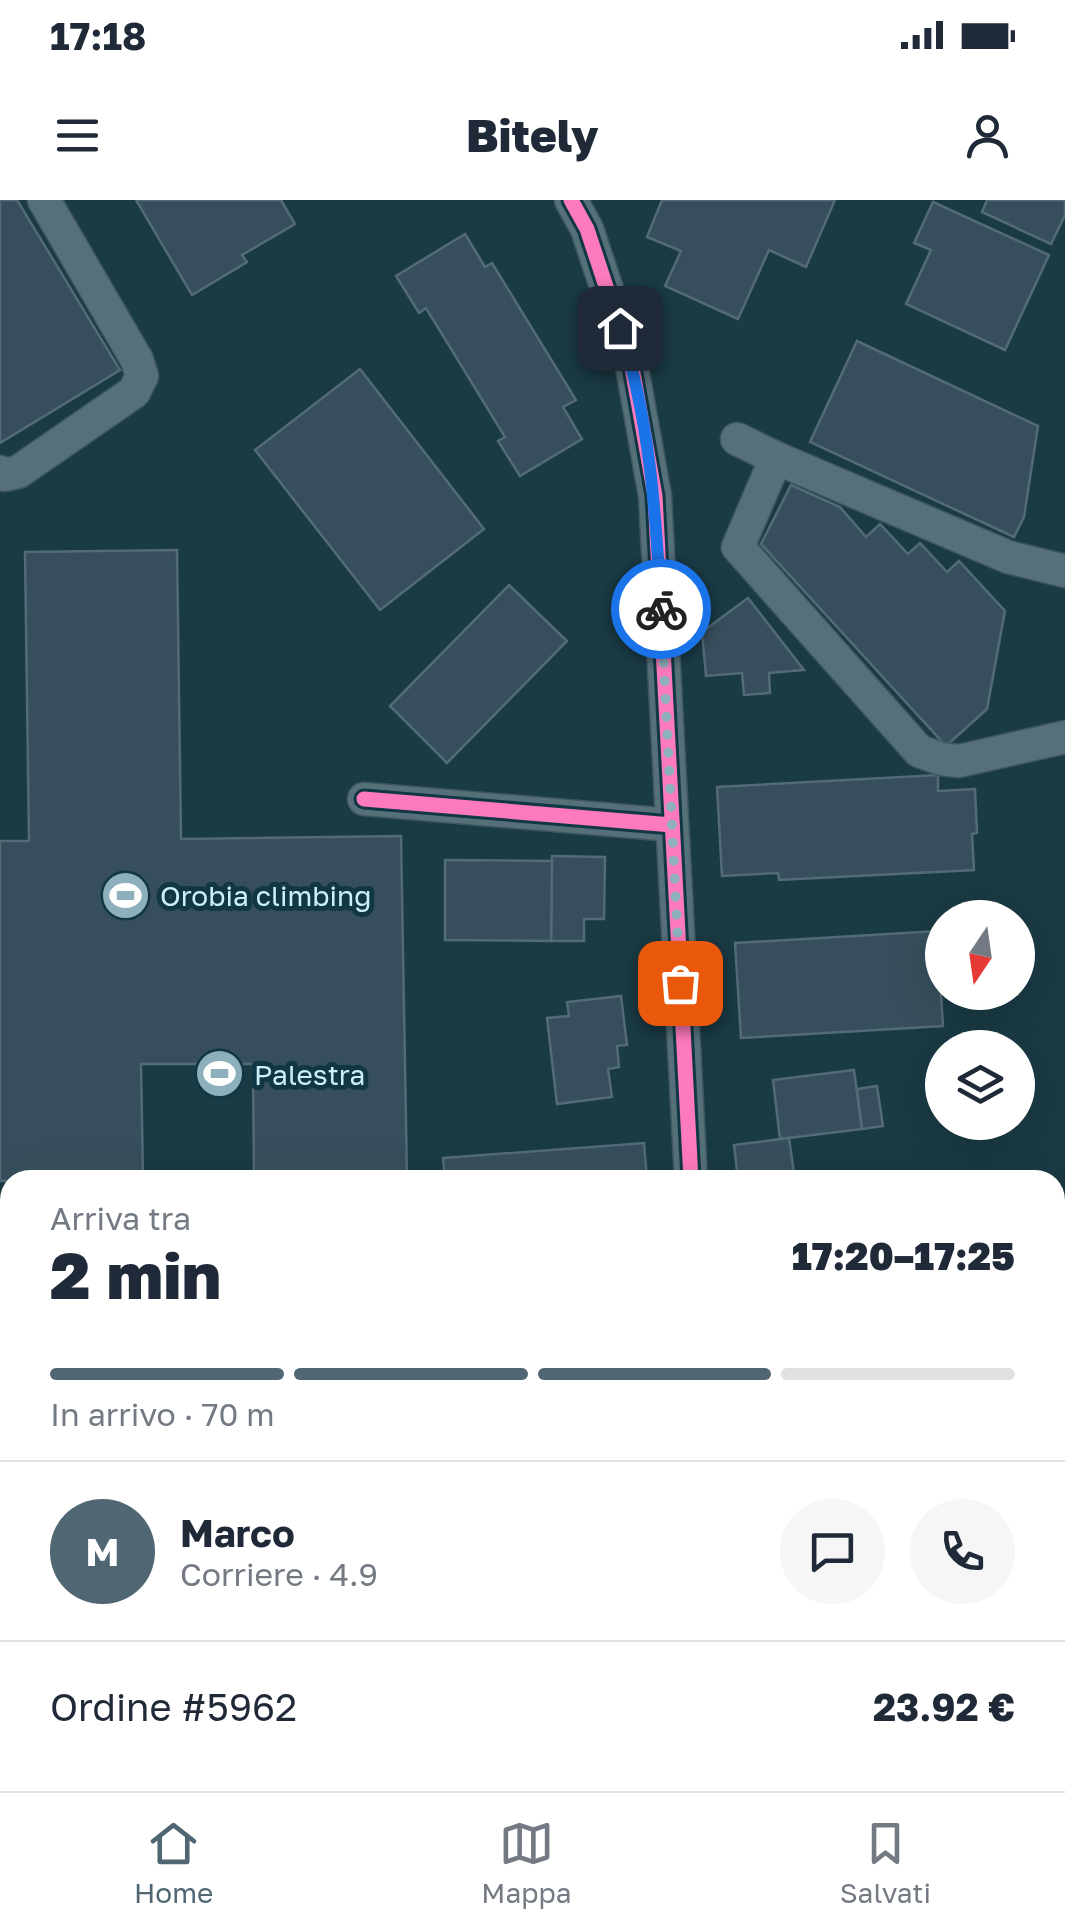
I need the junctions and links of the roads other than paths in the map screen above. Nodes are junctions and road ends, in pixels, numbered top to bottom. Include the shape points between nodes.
1 (44, 200) edge
2 (571, 200) edge
3 (737, 439) dead end
4 (776, 458) junction
5 (0, 472) edge
6 (1065, 571) edge
7 (1065, 737) edge
8 (364, 799) dead end
9 (672, 825) junction
10 (690, 1170) edge

1 - 5 street via 142,376 134,392 18,472
2 - 9 street via 631,362 655,496
3 - 4 street
4 - 6 street via 1008,557
4 - 7 street via 738,547 919,751 958,761
8 - 9 street
9 - 10 street

